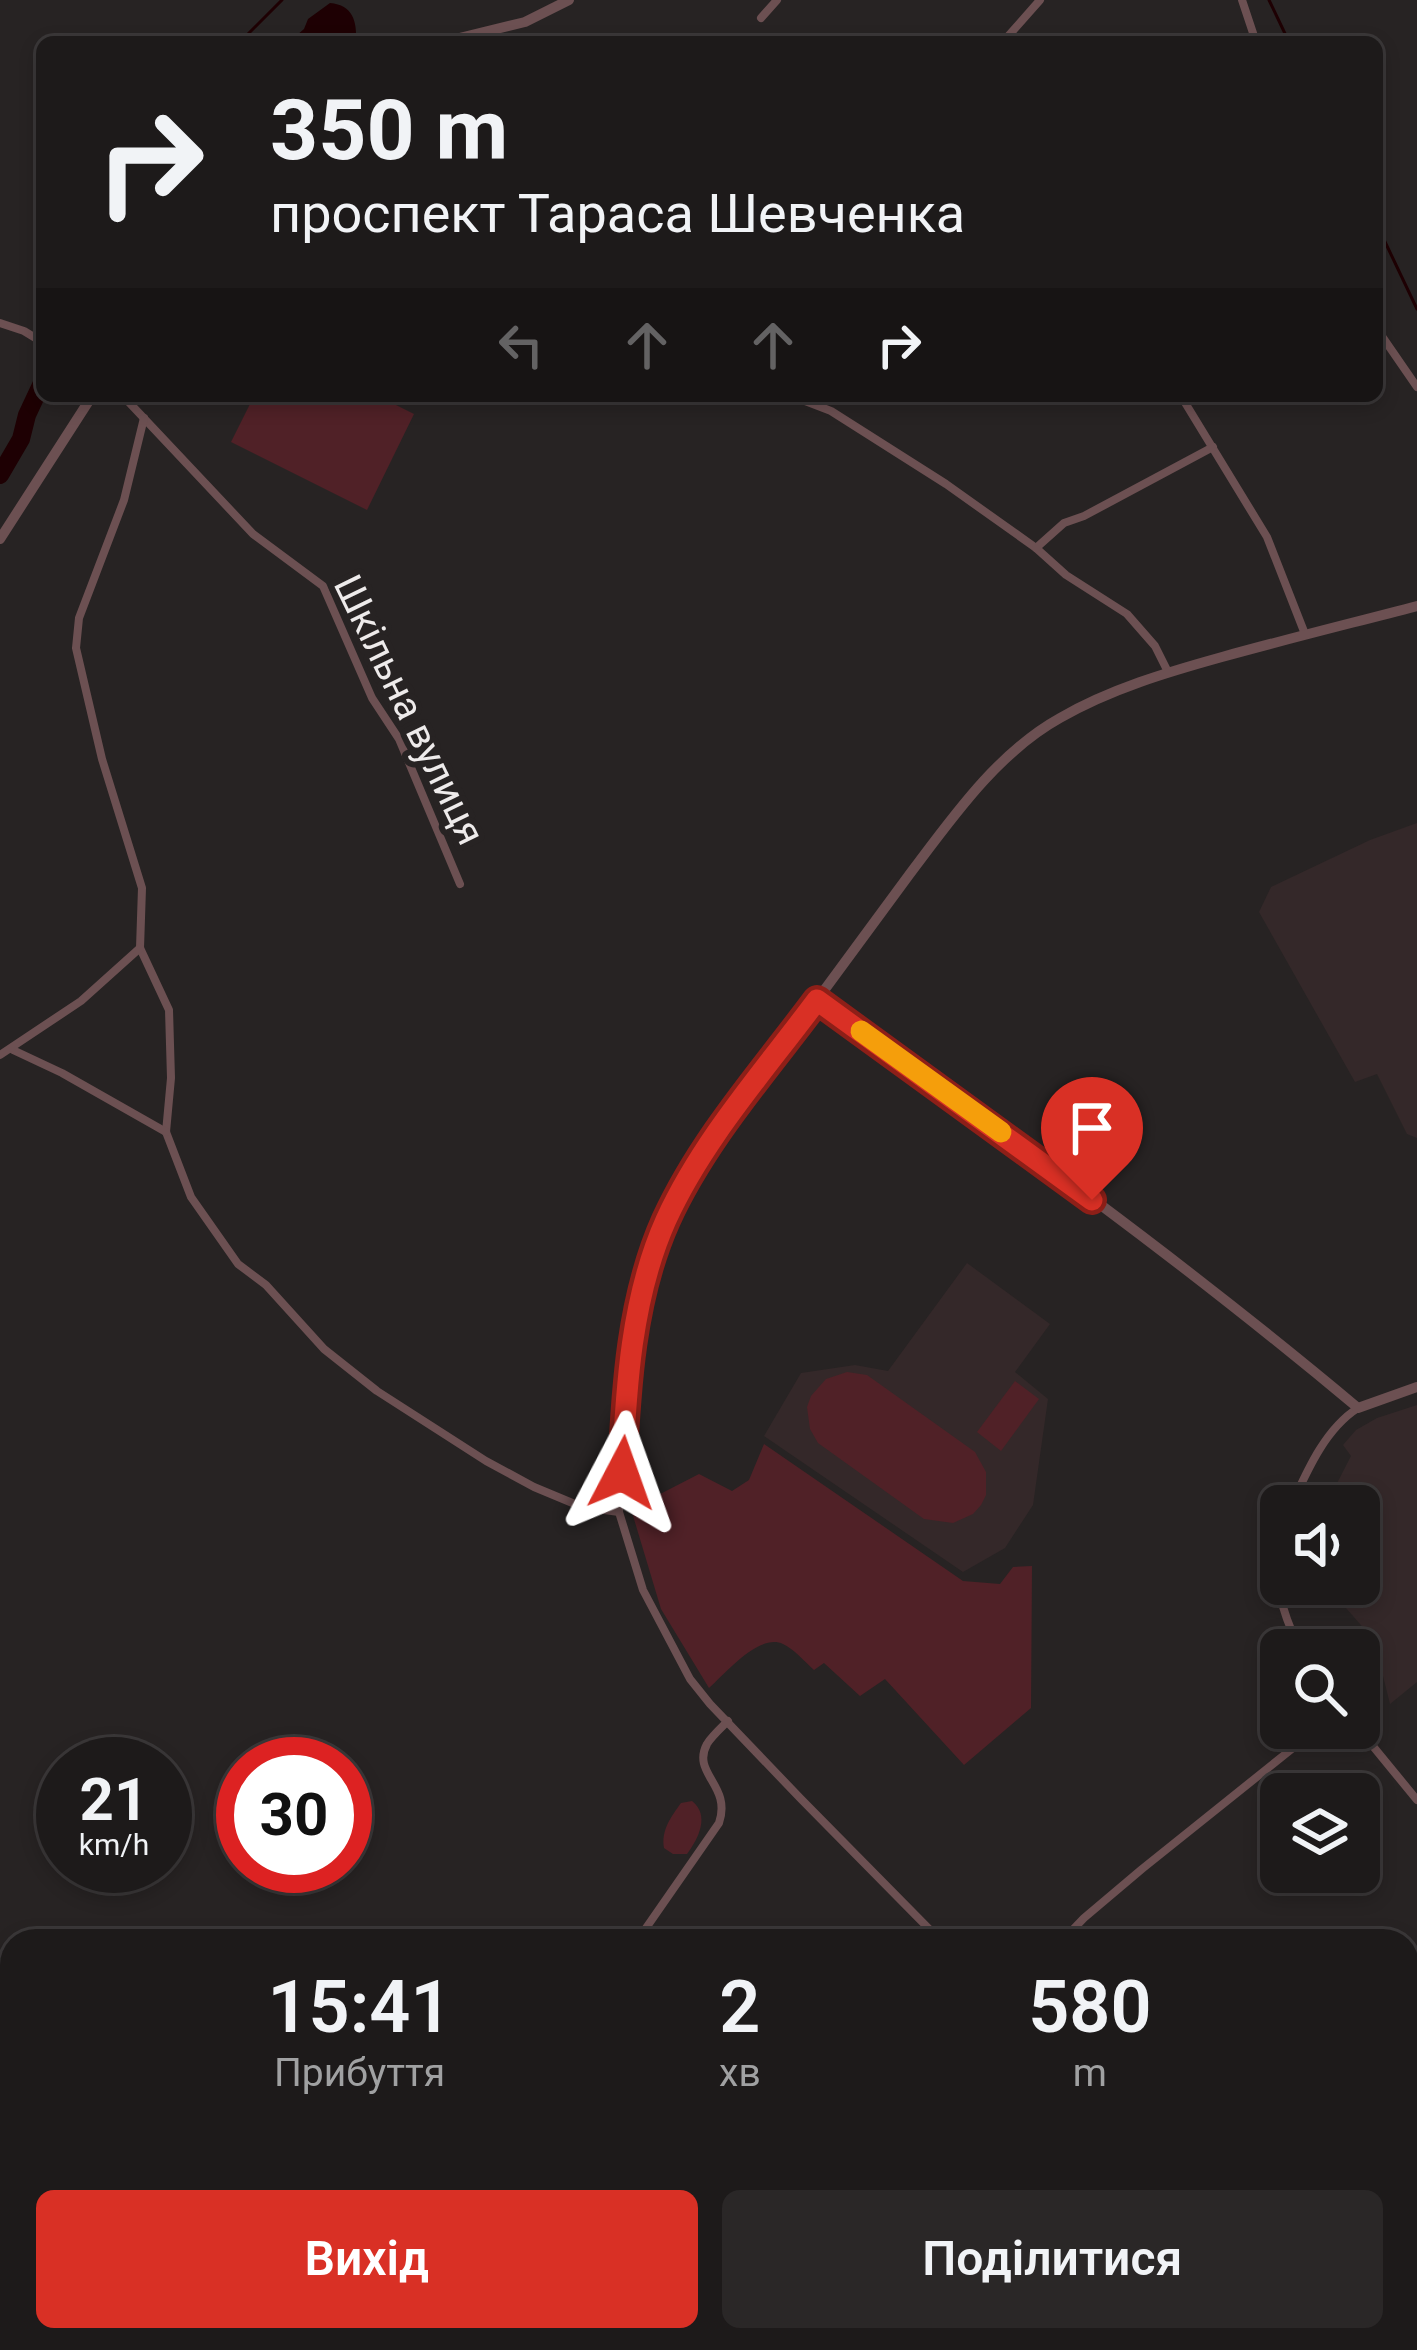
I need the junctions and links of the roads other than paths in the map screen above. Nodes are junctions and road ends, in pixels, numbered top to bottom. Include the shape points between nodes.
1 (568, 0) edge
2 (777, 0) edge
3 (1040, 0) edge
4 (1243, 0) edge
5 (761, 18) dead end
6 (469, 36) edge
7 (1008, 36) edge
8 (1254, 36) edge
9 (0, 323) edge
10 (36, 338) edge
11 (1383, 338) edge
12 (1417, 387) edge
13 (88, 402) edge
14 (129, 402) edge
15 (808, 402) edge
16 (835, 402) edge
17 (1185, 402) edge
18 (831, 411) junction
19 (144, 418) junction
20 (1213, 447) junction
21 (0, 539) edge
22 (1036, 548) junction
23 (1417, 606) edge
24 (1303, 630) junction
25 (1168, 672) junction
26 (460, 884) dead end
27 (140, 948) junction
28 (817, 1000) junction
29 (12, 1049) junction
30 (0, 1055) edge
31 (166, 1132) junction
32 (1417, 1387) edge
33 (1358, 1408) junction
34 (1301, 1485) edge
35 (620, 1512) junction
36 (728, 1721) junction
37 (1292, 1749) edge
38 (1375, 1749) edge
39 (1417, 1800) edge
40 (645, 1929) edge
41 (929, 1929) edge
42 (1073, 1929) edge

1 - 6 street via 525,22
2 - 5 street
3 - 7 street
4 - 8 street
9 - 10 street
11 - 12 street
13 - 21 street
14 - 19 street, Шкільна вулиця
15 - 18 street
16 - 18 street
17 - 20 street
18 - 22 street
19 - 26 street, Шкільна вулиця via 253,534 323,586
19 - 27 street via 76,648 142,888
20 - 22 street via 1064,523
20 - 24 street via 1267,537
22 - 25 street via 1127,614
23 - 24 street
24 - 25 street
25 - 28 street via 1059,718 1001,764
27 - 29 street
27 - 31 street via 170,1010
28 - 33 street via 1178,1264
28 - 35 street via 707,1148 666,1221 631,1352
29 - 30 street
29 - 31 street
31 - 35 street via 191,1197 238,1264 324,1348 486,1461 582,1507
32 - 33 street
33 - 34 street via 1340,1421
35 - 36 street via 643,1589 690,1678
36 - 40 street via 703,1759 724,1807
36 - 41 street
37 - 42 street
38 - 39 street

